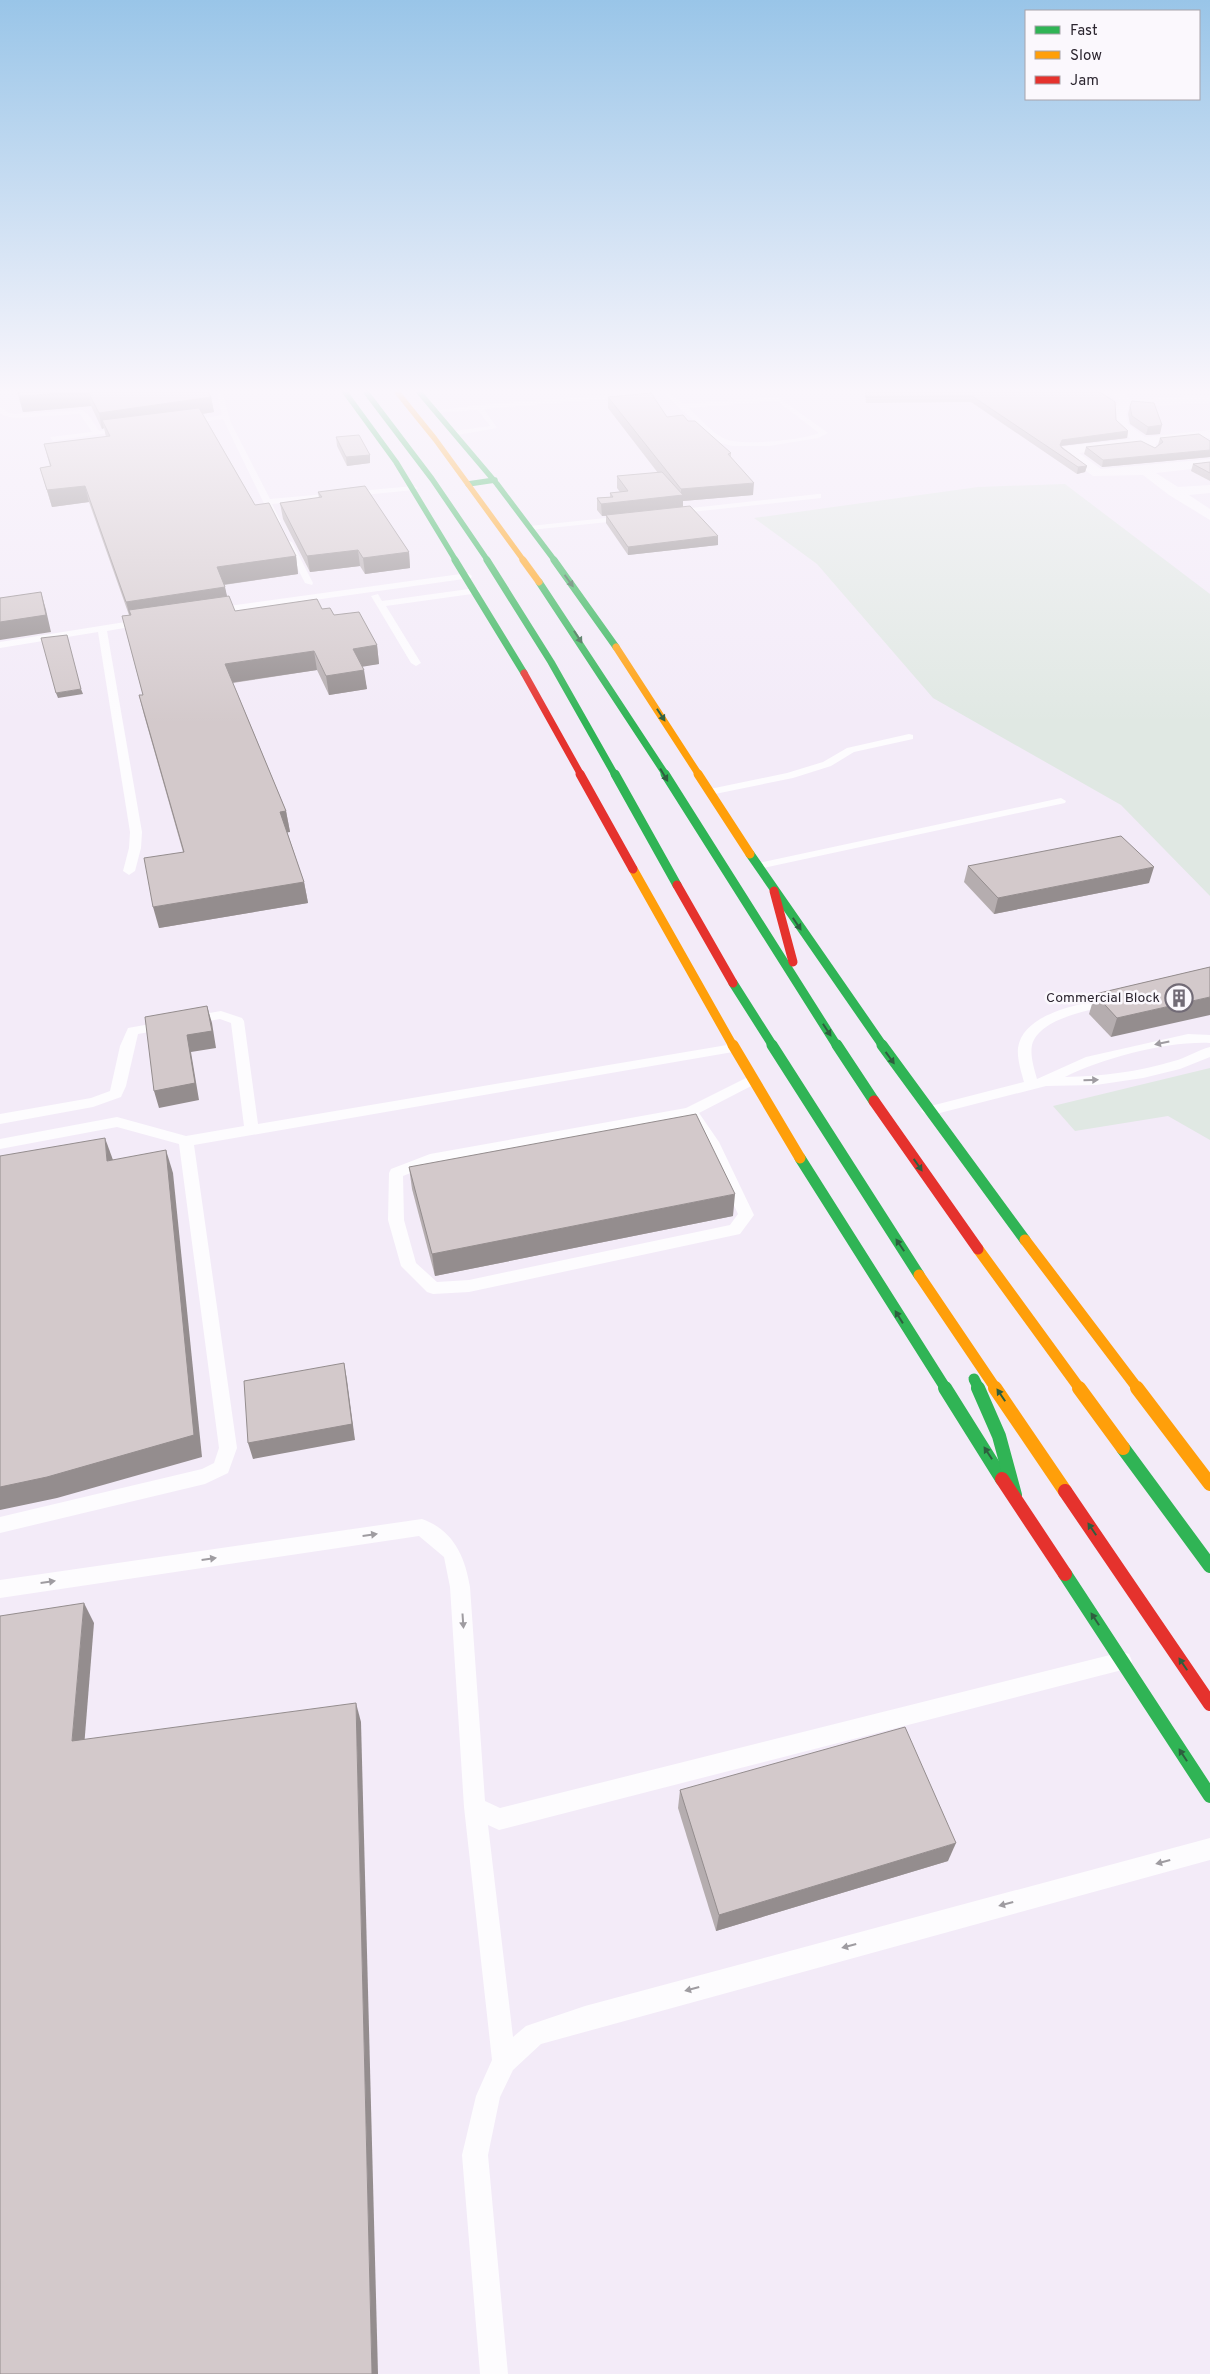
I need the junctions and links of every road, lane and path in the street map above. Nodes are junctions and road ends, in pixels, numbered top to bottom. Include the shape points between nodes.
1 (267, 502) edge
2 (423, 503) edge
3 (447, 503) edge
4 (483, 503) edge
5 (512, 503) edge
6 (758, 503) edge
7 (1190, 503) edge
8 (659, 514) edge
9 (639, 516) edge
10 (1210, 516) edge
11 (279, 527) edge
12 (530, 528) junction
13 (284, 535) edge
14 (468, 576) junction
15 (308, 583) dead end
16 (371, 589) junction
17 (476, 590) junction
18 (380, 604) junction
19 (207, 612) edge
20 (150, 621) edge
21 (102, 628) junction
22 (0, 645) edge
23 (416, 663) dead end
24 (909, 737) dead end
25 (710, 792) junction
26 (1061, 801) dead end
27 (758, 866) junction
28 (129, 871) dead end
29 (774, 891) junction
30 (1126, 998) edge
31 (812, 1008) junction
32 (1210, 1039) edge
33 (733, 1048) junction
34 (1210, 1051) edge
35 (752, 1080) junction
36 (1037, 1084) junction
37 (928, 1111) junction
38 (690, 1112) junction
39 (0, 1119) edge
40 (252, 1129) junction
41 (186, 1141) junction
42 (0, 1144) edge
43 (913, 1264) junction
44 (1210, 1484) edge
45 (1015, 1495) junction
46 (0, 1525) edge
47 (1210, 1566) edge
48 (0, 1589) edge
49 (1122, 1661) junction
50 (1210, 1704) edge
51 (1210, 1796) edge
52 (475, 1807) junction
53 (1210, 1849) edge
54 (504, 2061) junction
55 (494, 2374) edge

1 - 11 lane
2 - 14 main road
43 -> 3 main road via 736,987 526,623
4 -> 31 main road via 586,650
5 - 12 main road
6 - 8 lane
7 - 10 street
9 - 12 lane
12 -> 25 main road via 622,657
13 - 15 lane
14 - 16 lane
14 - 17 main road
16 - 18 lane
16 - 19 lane
17 - 18 lane
17 - 33 main road
18 - 23 lane
20 - 21 lane
21 - 22 lane
21 - 28 lane via 136,832
24 - 25 lane via 851,750 827,764 789,776
25 - 27 main road
26 - 27 lane
27 - 29 main road
29 - 31 main road via 790,954
29 -> 37 main road
30 - 36 lane via 1058,1015 1040,1025 1025,1043
31 -> 47 main road via 916,1163
32 -> 36 lane via 1188,1038 1086,1061
33 - 35 main road
33 - 40 lane
36 -> 34 lane via 1103,1080 1178,1064
35 - 38 lane
45 -> 35 main road
36 - 37 lane
37 - 44 main road
38 - 38 lane via 430,1159 396,1173 396,1220 410,1266 433,1288 469,1286 736,1230 746,1215 712,1142
39 - 40 lane via 93,1102 116,1094 122,1080 127,1042 133,1032 221,1015 237,1021
40 - 41 lane
41 - 42 lane via 117,1122
41 - 46 lane via 228,1448 222,1468 205,1476
43 - 45 main road via 971,1371 993,1420
50 -> 43 main road
49 -> 45 main road
48 -> 52 lane via 422,1527 442,1540 456,1558
51 -> 49 main road
49 - 52 lane via 498,1820
52 - 54 lane
53 -> 54 lane via 585,2018 534,2034
54 - 55 lane via 488,2096 476,2155

